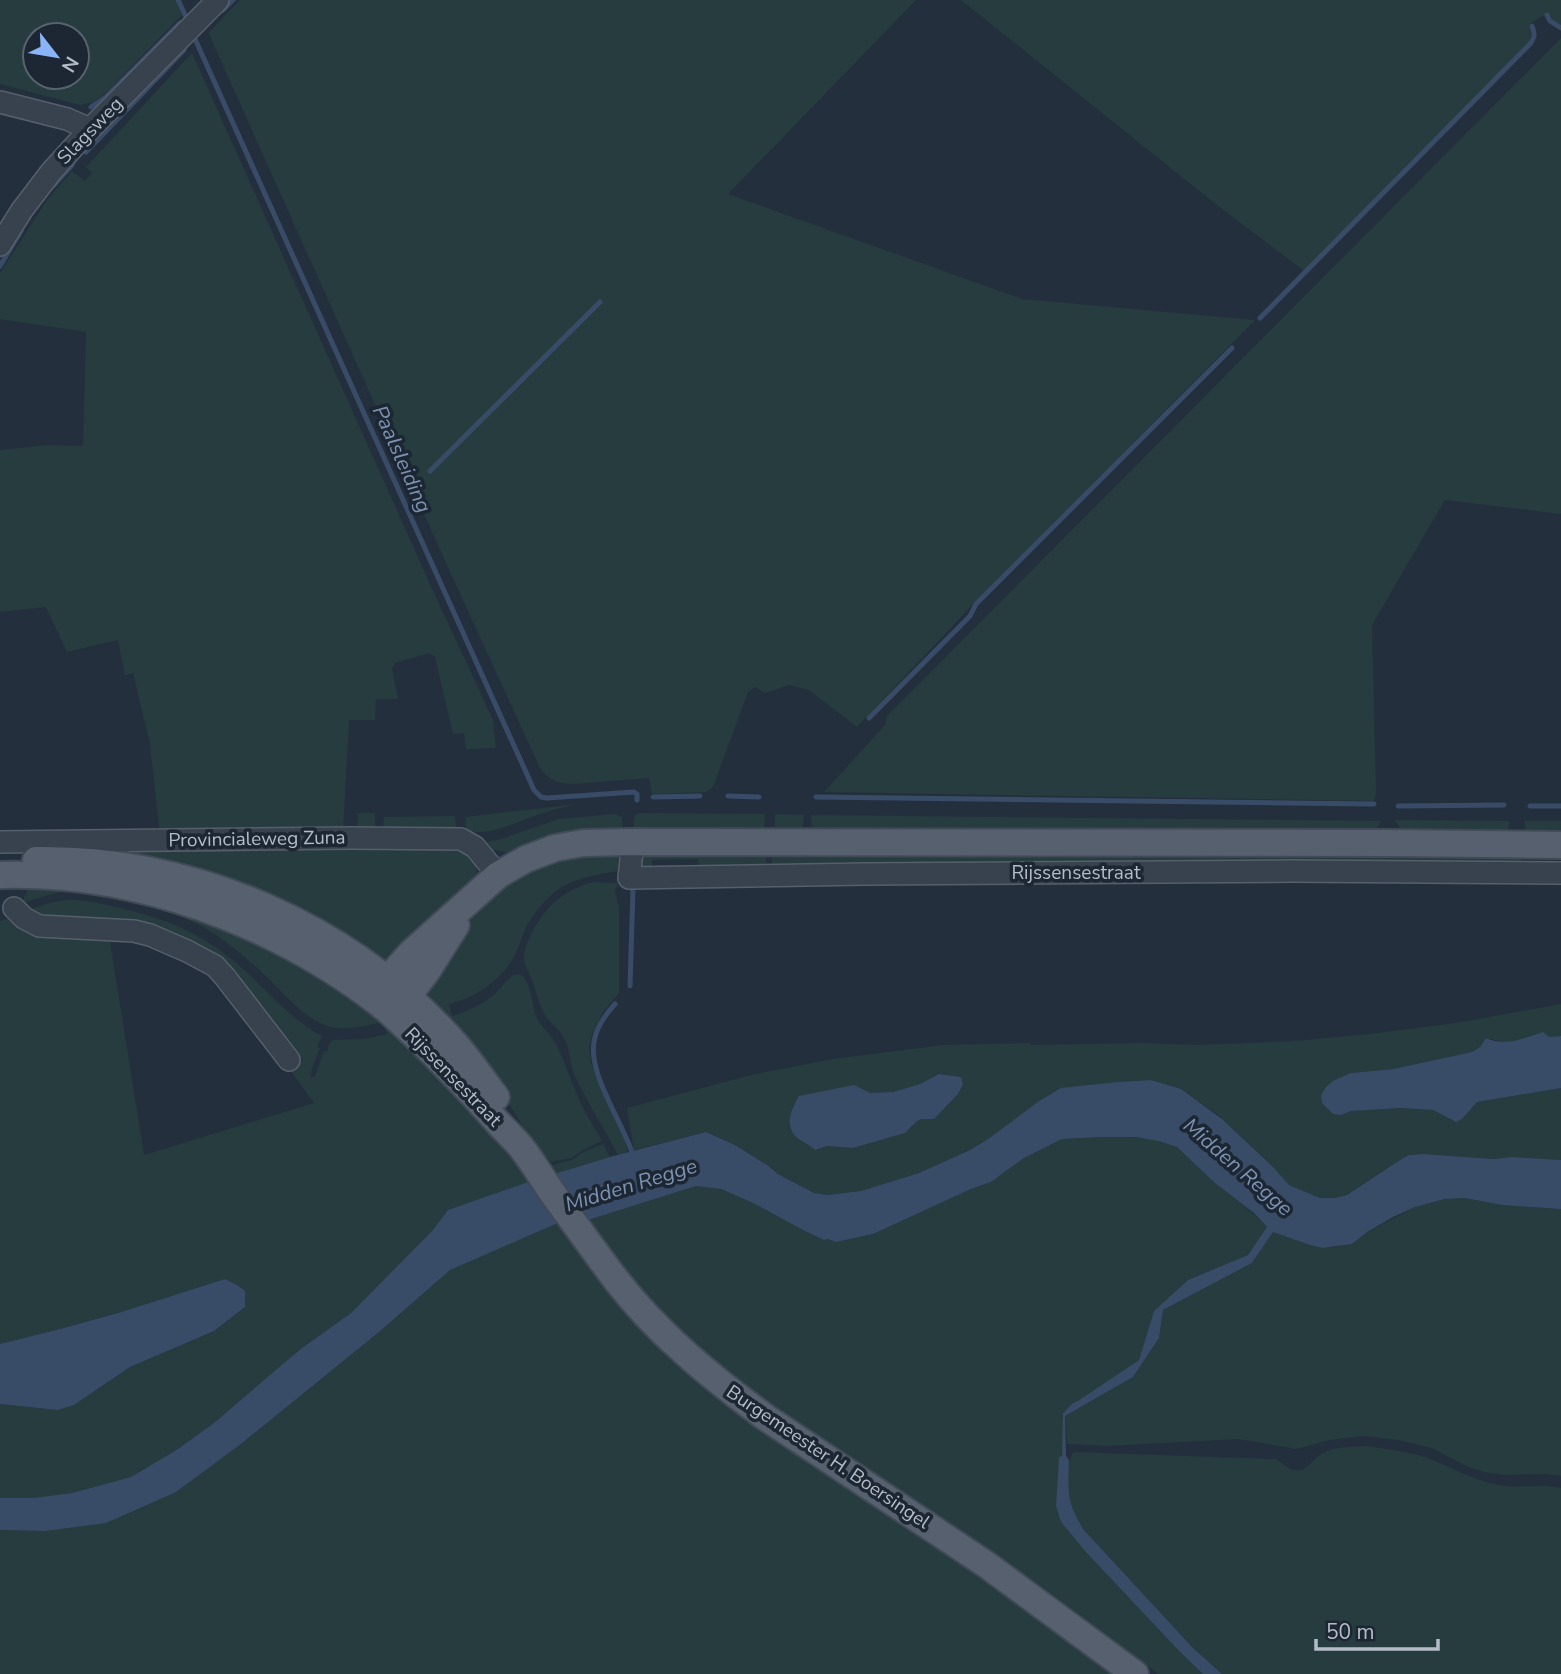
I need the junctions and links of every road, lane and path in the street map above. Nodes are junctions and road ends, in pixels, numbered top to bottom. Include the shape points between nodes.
1 (218, 0) edge
2 (0, 102) edge
3 (90, 129) junction
4 (0, 246) edge
5 (0, 842) edge
6 (629, 842) junction
7 (1561, 845) edge
8 (10, 868) edge
9 (1561, 873) edge
10 (498, 875) junction
11 (472, 898) junction
12 (7, 909) edge
13 (387, 980) junction
14 (407, 997) junction
15 (382, 1006) junction
16 (289, 1060) dead end
17 (528, 1157) junction
18 (1135, 1674) edge

1 - 3 street, Slagsweg
2 - 3 street
3 - 4 street, Slagsweg via 40,185
5 - 10 street, Provincialeweg Zuna via 461,839 475,847
6 - 7 main road, Rijssensestraat
6 - 9 street, Rijssensestraat via 629,878
6 - 10 main road, Rijssensestraat via 555,848
8 - 12 street
8 - 13 main road, Provincialeweg Zuna via 62,860 108,864 215,887 316,932
8 - 15 main road via 146,891 211,911 314,959
10 - 11 main road, Rijssensestraat
11 - 13 main road, Rijssensestraat
11 - 14 main road, Rijssensestraat
12 - 16 street via 39,926 134,931 169,942 215,966
13 - 14 main road, Provincialeweg Zuna
13 - 15 main road
14 - 15 main road, Rijssensestraat
14 - 17 main road, Rijssensestraat via 457,1047 497,1098
15 - 17 main road, Rijssensestraat via 465,1086
17 - 18 main road, Burgemeester H. Boersingel via 619,1283 683,1352 765,1417 987,1565

